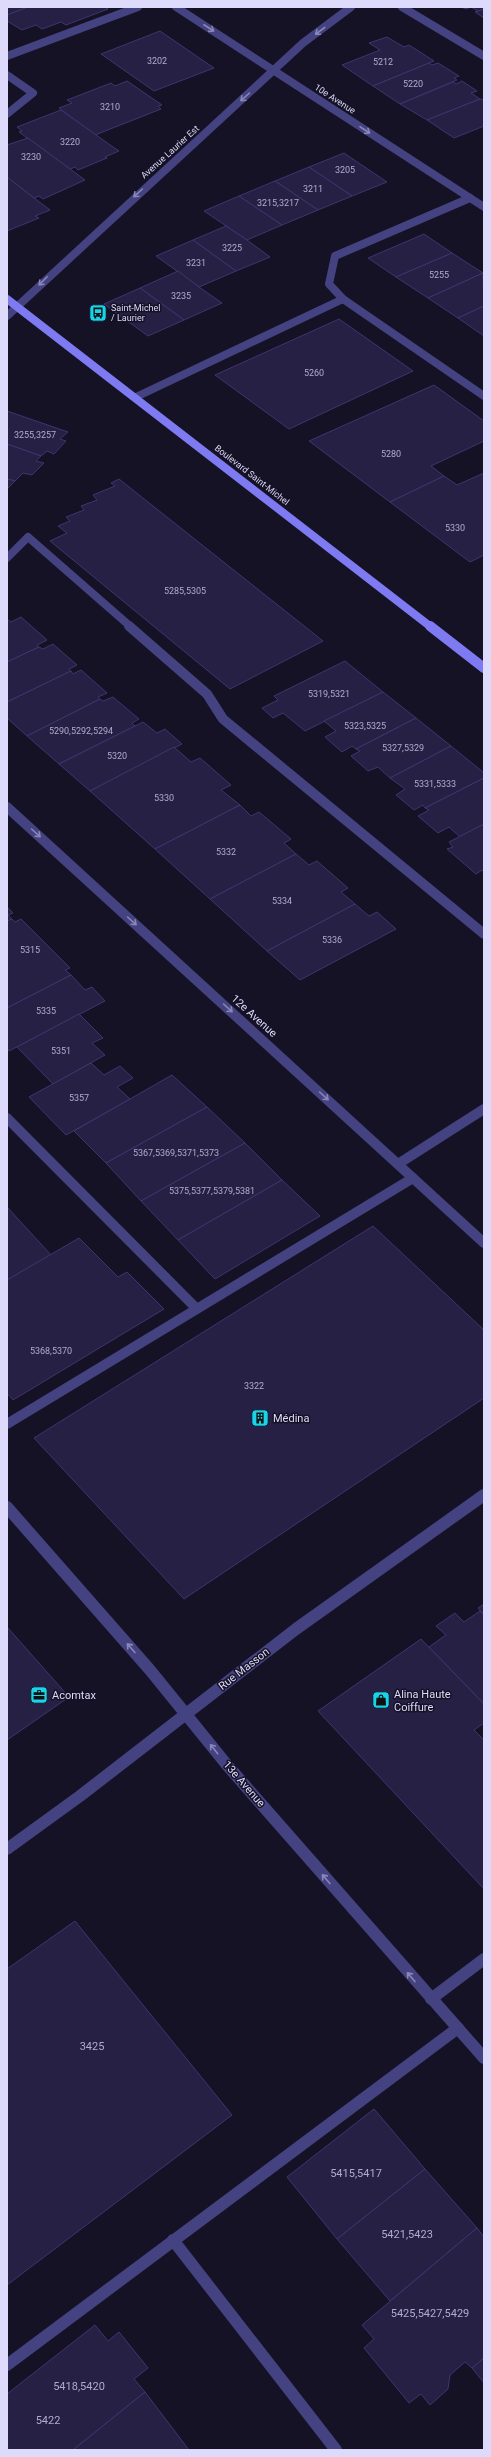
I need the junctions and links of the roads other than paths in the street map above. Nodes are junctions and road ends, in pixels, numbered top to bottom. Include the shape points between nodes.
1 (138, 7) edge
2 (176, 7) edge
3 (351, 7) edge
4 (402, 7) edge
5 (7, 56) edge
6 (484, 56) edge
7 (274, 70) junction
8 (7, 75) edge
9 (7, 114) edge
10 (470, 198) junction
11 (484, 207) edge
12 (7, 298) edge
13 (343, 299) junction
14 (17, 307) junction
15 (7, 316) edge
16 (484, 396) edge
17 (136, 397) junction
18 (7, 558) edge
19 (484, 668) edge
20 (7, 807) edge
21 (484, 934) edge
22 (484, 1109) edge
23 (7, 1118) edge
24 (398, 1164) junction
25 (413, 1178) junction
26 (484, 1243) edge
27 (196, 1308) junction
28 (7, 1424) edge
29 (484, 1495) edge
30 (7, 1507) edge
31 (186, 1714) junction
32 (7, 1849) edge
33 (484, 1959) edge
34 (431, 2000) junction
35 (458, 2028) junction
36 (484, 2058) edge
37 (173, 2240) junction
38 (7, 2365) edge
39 (336, 2450) edge

1 - 5 street
2 -> 7 street, 10e Avenue
3 -> 7 street, Avenue Laurier Est
4 - 6 street
7 -> 10 street, 10e Avenue
7 -> 14 street, Avenue Laurier Est
8 - 9 street via 32,93
10 - 11 street, 10e Avenue
10 - 13 street via 335,256 330,284
12 - 14 main road, Boulevard Saint-Michel
13 - 16 street
13 - 17 street
14 - 15 street, Avenue Laurier Est
14 - 17 main road, Boulevard Saint-Michel
17 - 19 main road, Boulevard Saint-Michel
18 - 21 street via 28,537 207,694 224,719
20 -> 24 street, 12e Avenue
22 - 24 street
23 - 27 street
24 - 25 street, 12e Avenue
25 - 26 street, 12e Avenue
25 - 27 street
27 - 28 street
29 - 31 street, Rue Masson via 296,1629
31 -> 30 street, 13e Avenue
31 - 32 street, Rue Masson
34 -> 31 street, 13e Avenue via 227,1765
33 - 34 street
34 - 35 street, 13e Avenue
35 - 36 street, 13e Avenue
35 - 37 street
37 - 38 street
37 - 39 street

